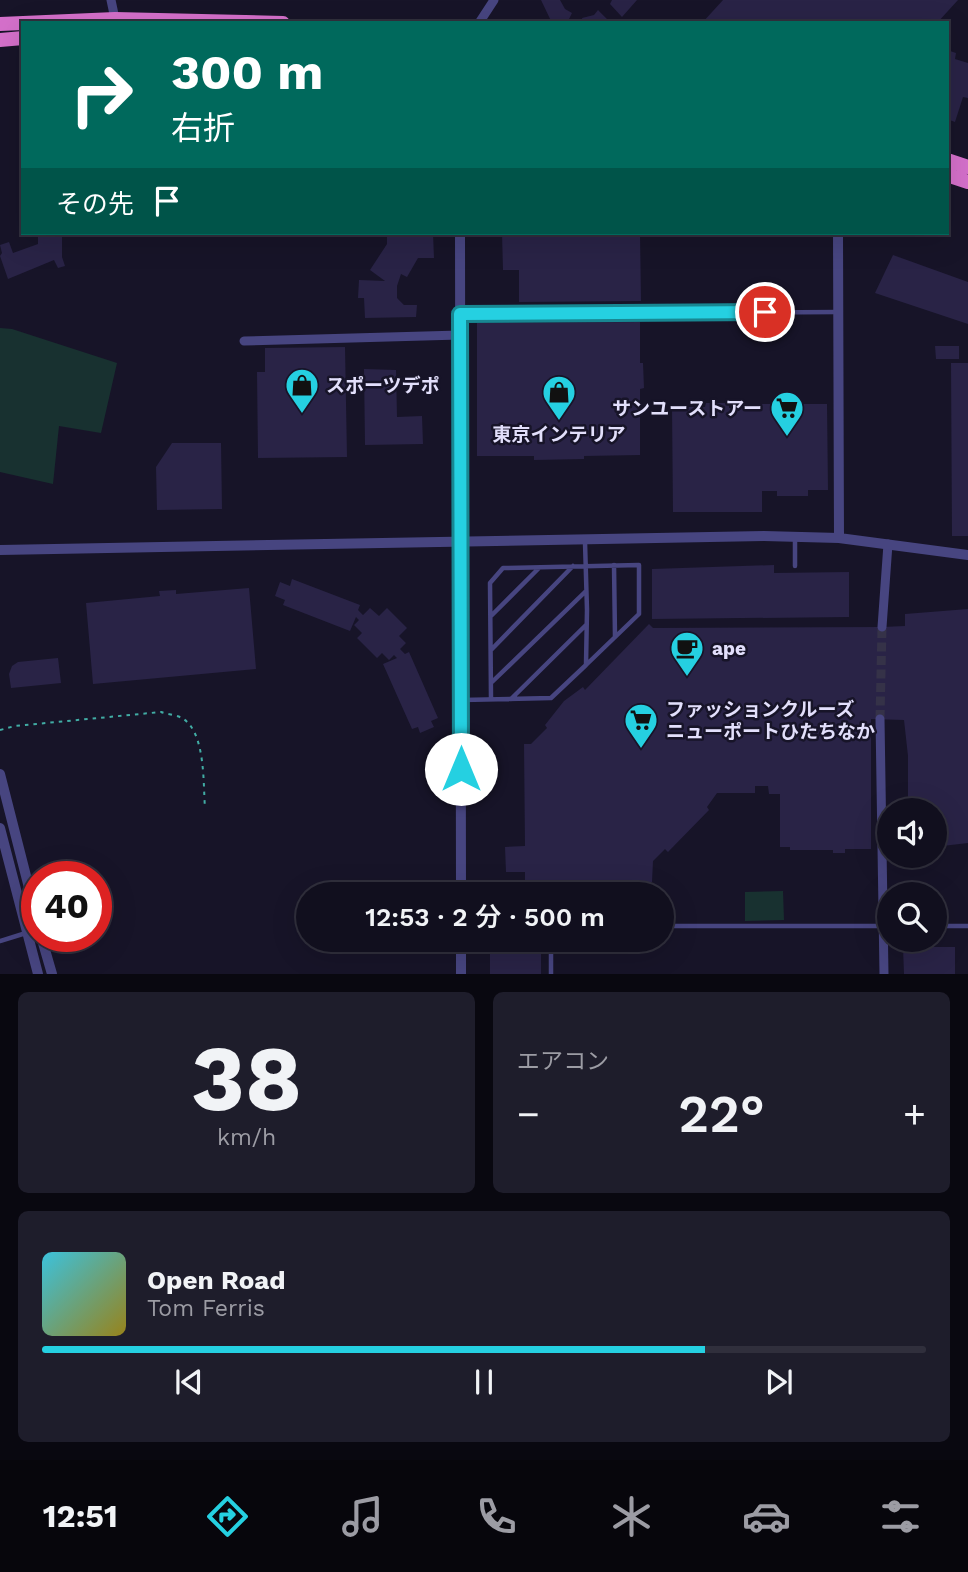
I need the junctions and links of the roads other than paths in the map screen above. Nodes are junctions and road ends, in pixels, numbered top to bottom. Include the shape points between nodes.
1 (111, 0) edge
2 (494, 0) edge
3 (116, 21) edge
4 (480, 21) edge
5 (21, 23) edge
6 (0, 24) edge
7 (21, 38) edge
8 (0, 40) edge
9 (949, 161) edge
10 (968, 167) edge
11 (949, 176) edge
12 (968, 182) edge
13 (460, 235) edge
14 (838, 235) edge
15 (838, 312) junction
16 (460, 314) junction
17 (460, 335) junction
18 (244, 341) dead end
19 (795, 536) junction
20 (585, 538) junction
21 (839, 538) junction
22 (461, 540) junction
23 (888, 544) junction
24 (0, 550) edge
25 (968, 555) edge
26 (574, 565) junction
27 (587, 565) junction
28 (614, 565) junction
29 (795, 566) dead end
30 (539, 567) junction
31 (587, 590) junction
32 (491, 617) junction
33 (587, 625) junction
34 (882, 627) tunnel mouth
35 (615, 637) junction
36 (491, 651) junction
37 (586, 665) junction
38 (491, 683) junction
39 (461, 699) junction
40 (491, 699) junction
41 (511, 699) junction
42 (880, 719) tunnel mouth
43 (0, 774) edge
44 (0, 828) edge
45 (22, 861) edge
46 (461, 882) edge
47 (885, 882) edge
48 (21, 910) edge
49 (674, 926) edge
50 (877, 926) edge
51 (947, 926) edge
52 (968, 926) edge
53 (21, 935) edge
54 (0, 941) edge
55 (32, 952) edge
56 (46, 952) edge
57 (461, 952) edge
58 (551, 952) edge
59 (885, 952) edge
60 (37, 974) edge
61 (52, 974) edge
62 (461, 974) edge
63 (551, 974) edge
64 (884, 974) edge

1 - 3 street
2 - 4 street
5 - 6 highway
7 - 8 highway
9 - 10 highway
11 - 12 highway
13 - 16 street
14 - 15 street
15 - 16 lane
15 - 21 street
16 - 17 street
17 - 18 street
17 - 22 street
19 - 20 street
19 - 21 street
19 - 29 lane
20 - 22 street
20 - 27 lane
21 - 23 street
22 - 24 street
22 - 39 street
23 - 25 street
23 - 34 street
26 - 27 lane
26 - 30 lane
26 - 36 lane
27 - 28 lane
27 - 31 lane
28 - 35 lane
28 - 35 lane via 639,565 639,614
30 - 32 lane
30 - 32 lane via 503,569 490,583
31 - 33 lane
31 - 38 lane
32 - 36 lane
33 - 37 lane
33 - 41 lane
35 - 37 lane
36 - 38 lane
37 - 41 lane via 551,698
38 - 40 lane
39 - 40 lane
39 - 46 street
40 - 41 lane
42 - 47 street
43 - 45 street
44 - 48 street
49 - 50 lane
51 - 52 lane
53 - 54 lane
55 - 60 street
56 - 61 street
57 - 62 street
58 - 63 lane
59 - 64 street

